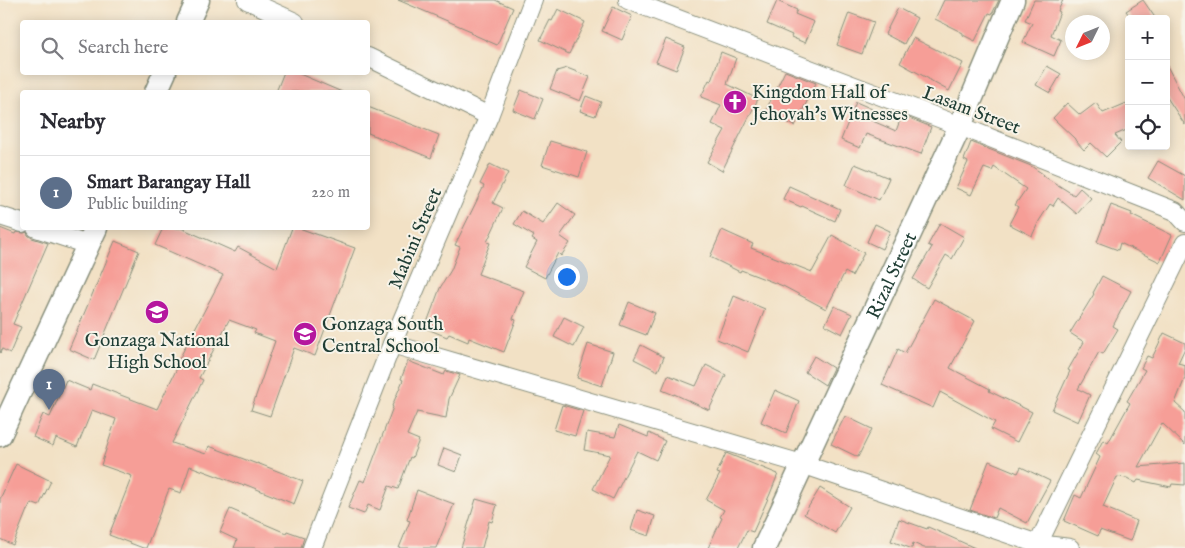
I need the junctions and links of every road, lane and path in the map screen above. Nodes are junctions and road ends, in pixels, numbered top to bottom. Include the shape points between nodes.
1 (198, 0) edge
2 (247, 0) edge
3 (533, 0) edge
4 (628, 0) edge
5 (1013, 0) edge
6 (189, 20) edge
7 (291, 20) edge
8 (370, 58) edge
9 (164, 75) edge
10 (157, 90) edge
11 (489, 116) junction
12 (960, 126) junction
13 (0, 216) edge
14 (20, 222) edge
15 (1185, 222) edge
16 (50, 230) edge
17 (92, 236) edge
18 (1185, 243) edge
19 (392, 344) junction
20 (0, 435) edge
21 (802, 464) junction
22 (1037, 546) edge
23 (312, 548) edge
24 (764, 548) edge
25 (1070, 548) edge

1 - 6 street
2 - 7 street
3 - 11 street, Mabini Street
4 - 12 street, Lasam Street
5 - 12 street, Rizal Street
8 - 11 street
9 - 10 street
11 - 19 street, Mabini Street
12 - 15 street, Lasam Street via 1175,211
12 - 21 street, Rizal Street
13 - 14 street
16 - 17 street
17 - 20 street
18 - 22 street
19 - 21 street
19 - 23 street, Mabini Street
21 - 22 street
21 - 24 street, Rizal Street
22 - 25 street

